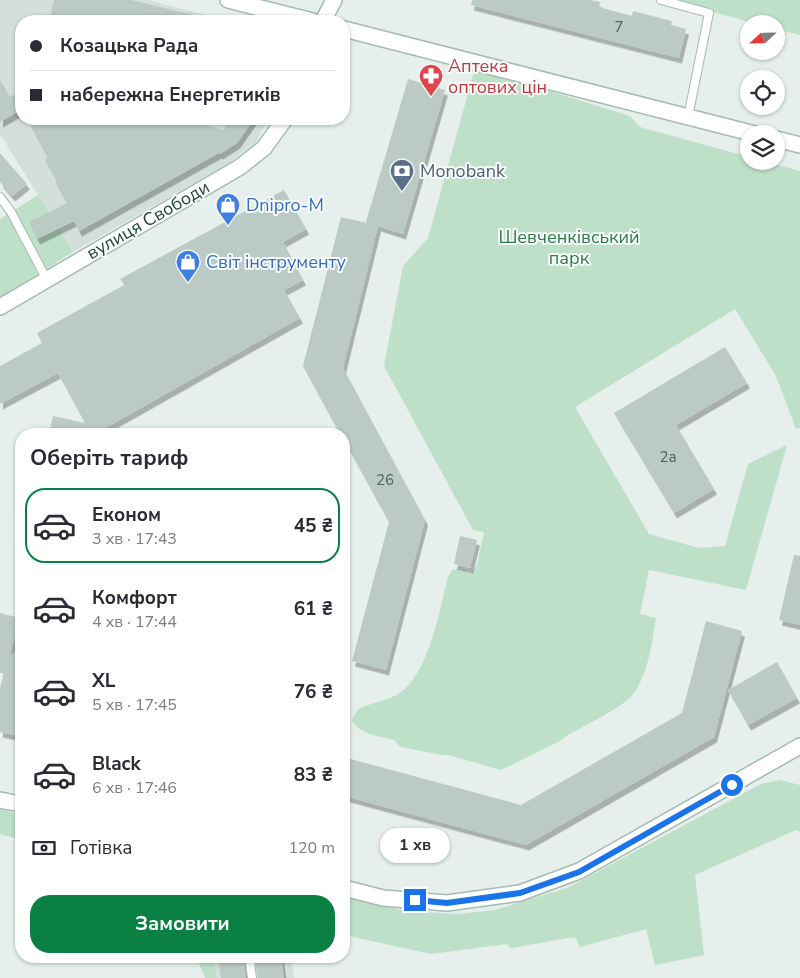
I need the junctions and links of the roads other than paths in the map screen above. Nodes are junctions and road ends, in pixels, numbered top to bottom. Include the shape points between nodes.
1 (228, 0) edge
2 (321, 0) edge
3 (334, 0) edge
4 (661, 0) edge
5 (289, 15) edge
6 (322, 15) edge
7 (325, 15) edge
8 (350, 31) edge
9 (688, 117) junction
10 (281, 125) edge
11 (740, 130) edge
12 (785, 141) edge
13 (800, 145) edge
14 (0, 197) edge
15 (46, 280) junction
16 (0, 307) edge
17 (800, 746) edge
18 (0, 800) edge
19 (15, 803) edge
20 (350, 892) edge
21 (249, 963) edge
22 (252, 978) edge

1 - 5 street
2 - 6 street
3 - 7 street
4 - 9 lane via 709,13
8 - 9 street
9 - 11 street
10 - 15 street, вулиця Свободи via 264,148 240,167
12 - 13 street
14 - 15 lane
15 - 16 street, вулиця Свободи
17 - 20 street via 579,872 520,893 447,903
18 - 19 street
21 - 22 lane

